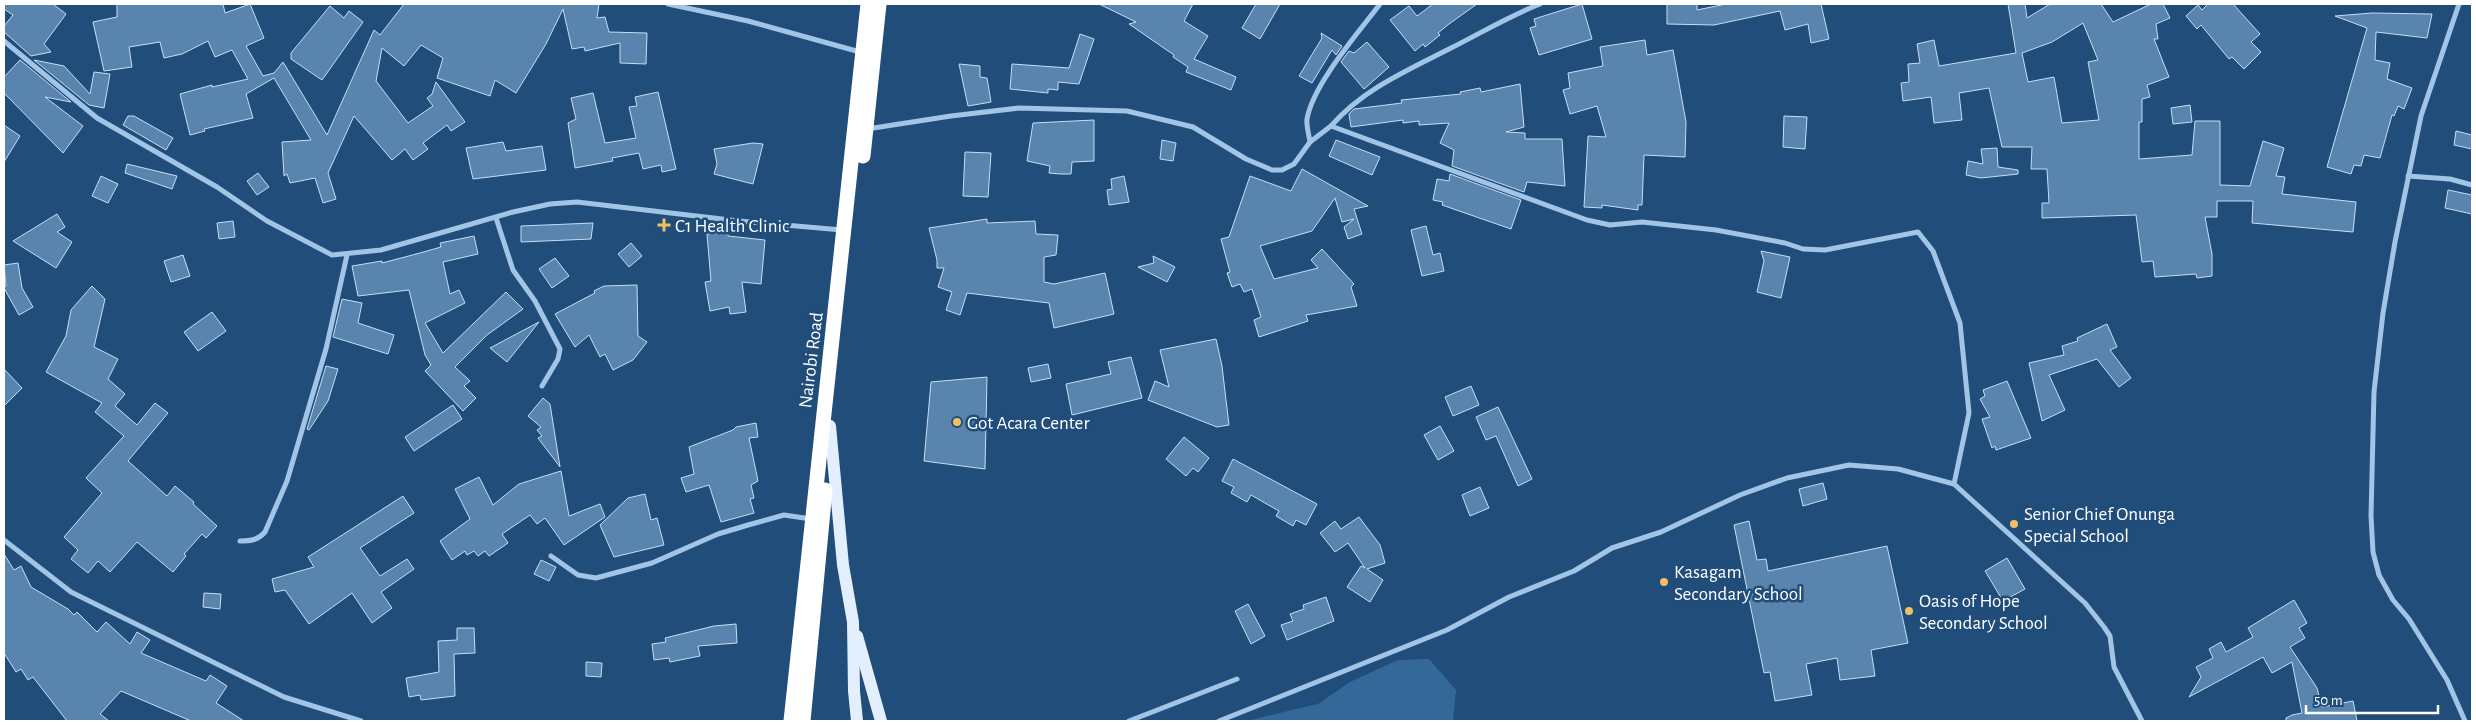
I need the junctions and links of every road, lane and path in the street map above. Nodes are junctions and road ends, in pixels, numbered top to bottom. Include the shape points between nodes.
1 (668, 4) edge
2 (868, 4) edge
3 (879, 4) edge
4 (1380, 4) edge
5 (1540, 4) edge
6 (2460, 4) edge
7 (4, 41) edge
8 (863, 53) junction
9 (1331, 126) junction
10 (866, 130) junction
11 (1310, 142) junction
12 (2408, 176) junction
13 (2472, 185) edge
14 (496, 218) junction
15 (845, 231) junction
16 (347, 255) junction
17 (542, 386) dead end
18 (830, 426) junction
19 (1954, 484) junction
20 (812, 519) junction
21 (4, 540) edge
22 (240, 541) dead end
23 (550, 556) dead end
24 (853, 622) junction
25 (1237, 679) dead end
26 (361, 721) edge
27 (791, 721) edge
28 (803, 721) edge
29 (857, 721) edge
30 (881, 721) edge
31 (1129, 721) edge
32 (1219, 721) edge
33 (2142, 721) edge
34 (2465, 721) edge

1 - 8 street via 748,21
2 - 8 highway, Nairobi Road
3 - 10 highway, Nairobi Road
4 - 11 street via 1332,67 1314,100 1306,120
5 - 9 street via 1405,70 1373,89 1343,112
6 - 12 street via 2421,116
7 - 16 street via 97,118 313,247 332,255
8 - 15 highway, Nairobi Road
9 - 11 street
9 - 19 street via 1587,220 1610,225 1642,222 1716,230 1803,249 1825,250 1918,232 1933,251 1960,323 1969,413
10 - 11 street via 1019,108 1127,111 1193,127 1246,159 1272,170 1282,170 1294,164
10 - 18 highway, Nairobi Road
12 - 13 street via 2450,179
12 - 34 street via 2383,313 2374,392 2370,466 2373,552 2392,600 2447,680
14 - 15 street via 543,206 577,202
14 - 16 street via 410,243
14 - 17 street via 513,270 535,301 560,349 558,359
15 - 20 highway, Nairobi Road
16 - 22 street via 326,349 287,481 265,532 260,538
18 - 24 main road via 843,565
18 - 28 highway, Nairobi Road
19 - 32 street via 1898,469 1849,465 1787,478 1740,495 1661,532 1612,548 1574,571 1509,597 1447,630
19 - 33 street via 2078,597 2099,621 2110,636 2114,667
20 - 23 street via 784,515 718,534 652,563 596,578 578,575
20 - 27 highway, Nairobi Road
21 - 26 street via 71,592 284,696
24 - 29 main road
24 - 30 main road
25 - 31 street

